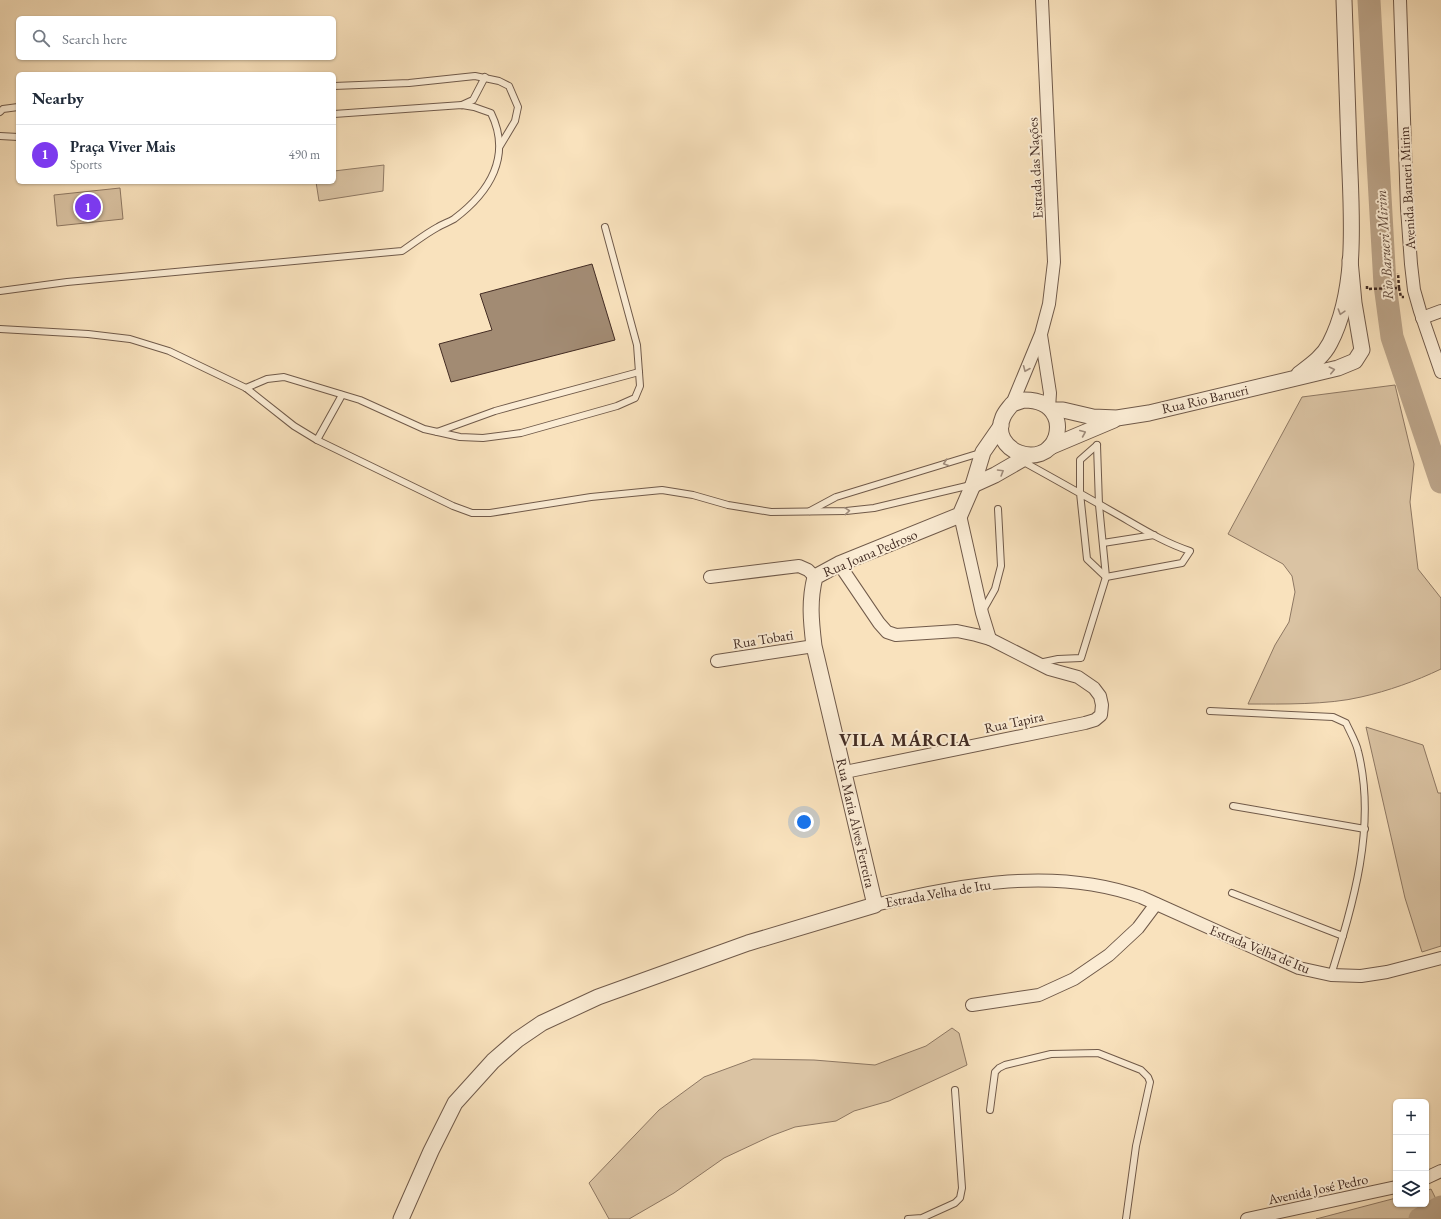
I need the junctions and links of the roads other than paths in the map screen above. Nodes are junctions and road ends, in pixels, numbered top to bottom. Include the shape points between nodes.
1 (1042, 0) edge
2 (1344, 0) edge
3 (1400, 0) edge
4 (485, 76) junction
5 (336, 86) edge
6 (462, 105) junction
7 (16, 107) edge
8 (0, 112) edge
9 (336, 114) edge
10 (0, 136) edge
11 (16, 137) edge
12 (500, 146) junction
13 (604, 227) dead end
14 (1350, 260) junction
15 (0, 291) edge
16 (1441, 311) edge
17 (1422, 318) junction
18 (0, 329) edge
19 (1041, 334) junction
20 (639, 372) junction
21 (1441, 372) edge
22 (1294, 378) junction
23 (246, 388) junction
24 (342, 394) junction
25 (1012, 404) junction
26 (1050, 409) junction
27 (1117, 418) junction
28 (1001, 426) junction
29 (438, 432) junction
30 (317, 440) junction
31 (1050, 447) junction
32 (983, 452) junction
33 (1024, 458) junction
34 (973, 485) junction
35 (1080, 493) junction
36 (1099, 504) junction
37 (998, 509) dead end
38 (808, 512) junction
39 (960, 515) junction
40 (1154, 535) junction
41 (1103, 543) junction
42 (839, 564) junction
43 (710, 577) dead end
44 (815, 577) junction
45 (1106, 577) junction
46 (982, 613) junction
47 (990, 639) junction
48 (814, 646) junction
49 (717, 662) dead end
50 (1038, 663) junction
51 (1210, 711) dead end
52 (845, 772) junction
53 (1234, 806) dead end
54 (1365, 829) junction
55 (1232, 893) dead end
56 (1156, 904) junction
57 (875, 905) junction
58 (1343, 936) junction
59 (1441, 958) edge
60 (1331, 975) junction
61 (972, 1005) dead end
62 (955, 1090) dead end
63 (990, 1110) dead end
64 (1441, 1171) edge
65 (1429, 1177) edge
66 (1393, 1189) edge
67 (401, 1219) edge
68 (908, 1219) edge
69 (1126, 1219) edge
70 (1247, 1219) edge

1 - 19 street, Estrada das Nações via 1054,262 1049,304
2 - 14 street via 1351,208
3 - 17 street, Avenida Barueri Mirim via 1406,208 1414,290
4 - 5 lane via 410,83
4 - 6 lane via 473,100
4 - 12 lane via 509,86 518,107 515,121
6 - 9 lane
6 - 12 lane via 492,113 498,127
7 - 8 lane via 3,109
10 - 11 lane
12 - 15 lane via 496,168 486,188 474,201 453,219 402,251
13 - 20 lane via 637,345
14 -> 22 street via 1345,299 1331,342 1318,360
22 -> 14 street via 1338,368 1355,361 1362,350
16 - 17 street
17 - 21 street, Avenida Barueri Mirim
18 - 23 lane via 130,339 169,351
19 -> 25 street, Estrada das Nações
19 - 26 street, Estrada das Nações via 1050,392
20 - 29 lane via 495,411
20 - 29 lane via 640,386 635,398 617,406 521,433 460,438
22 - 27 street, Rua Rio Barueri
23 - 24 lane via 267,379 284,377
23 - 30 lane via 294,426
24 - 29 lane
24 - 30 lane
25 - 26 street via 1033,400 1042,402
25 - 28 street via 1003,417
26 - 27 street, Rua Rio Barueri via 1093,417
26 - 31 street via 1058,425
31 -> 27 street, Rua Rio Barueri
28 - 32 street
28 - 33 street via 1002,435 1008,446
30 - 38 lane via 472,513 490,513 591,497 662,490 728,506 771,512
31 - 33 street
32 - 34 street
32 -> 38 lane via 836,497
34 -> 33 street
33 - 35 lane
38 -> 34 lane via 846,512 874,508
34 - 39 street
35 - 36 lane
35 - 36 lane via 1080,460 1098,445
35 - 45 lane via 1087,558
36 - 40 lane
36 - 41 lane
37 - 46 lane via 1001,566 995,589
39 - 42 street, Rua Joana Pedroso
39 - 46 street
40 - 41 lane
40 - 45 lane via 1170,545 1190,551 1182,563
41 - 45 lane
42 - 44 street, Rua Joana Pedroso
42 - 47 street via 887,632 907,635 957,631
43 - 44 street, Rua Joana Pedroso via 799,566
44 - 48 street, Rua Maria Alves Ferreira via 810,596
45 - 50 lane via 1081,658
46 - 47 street
47 - 50 street
48 - 49 street, Rua Tobati
48 - 52 street, Rua Maria Alves Ferreira
50 - 52 street, Rua Tapira via 1049,669 1078,677 1094,688 1100,696 1101,715 1095,720
51 - 54 lane via 1333,717 1346,723 1358,750 1365,791
52 - 57 street, Rua Maria Alves Ferreira
53 - 54 lane
54 - 58 lane via 1359,870
55 - 58 lane
56 - 57 street, Estrada Velha de Itu via 1120,890 1098,885 1071,881 1031,881 950,888
56 - 60 street, Estrada Velha de Itu via 1299,968
56 - 61 street via 1138,928 1109,954 1074,979 1039,995
57 - 67 street, Estrada Velha de Itu via 748,944 598,997 542,1023 493,1061 455,1103
58 - 60 lane
59 - 60 street, Estrada Velha de Itu via 1388,972 1361,976
62 - 68 lane via 962,1188 960,1198 955,1203 922,1218
63 - 69 lane via 995,1072 1006,1065 1051,1054 1098,1053 1141,1070 1150,1082 1136,1146
64 - 65 street
66 - 70 street, Avenida José Pedro

